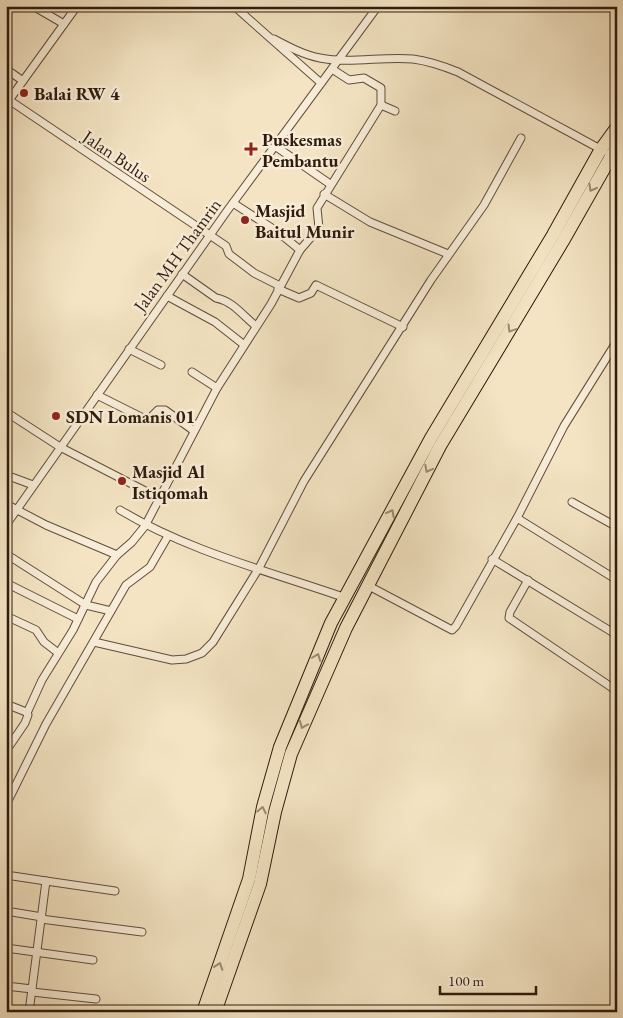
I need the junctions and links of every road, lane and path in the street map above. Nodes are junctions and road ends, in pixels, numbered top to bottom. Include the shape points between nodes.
1 (33, 6) edge
2 (77, 6) edge
3 (234, 6) edge
4 (378, 6) edge
5 (64, 24) junction
6 (274, 39) junction
7 (338, 61) junction
8 (6, 69) edge
9 (332, 69) junction
10 (23, 81) junction
11 (321, 83) junction
12 (8, 101) edge
13 (381, 104) junction
14 (395, 111) dead end
15 (617, 127) edge
16 (521, 138) dead end
17 (275, 146) junction
18 (609, 150) edge
19 (330, 184) junction
20 (324, 194) junction
21 (233, 203) junction
22 (209, 236) junction
23 (300, 250) junction
24 (448, 254) junction
25 (182, 274) junction
26 (279, 288) junction
27 (167, 296) junction
28 (256, 326) junction
29 (403, 326) junction
30 (617, 342) edge
31 (243, 344) junction
32 (493, 347) junction
33 (129, 349) junction
34 (614, 352) edge
35 (161, 365) dead end
36 (192, 372) dead end
37 (217, 388) junction
38 (97, 394) junction
39 (6, 412) edge
40 (194, 431) junction
41 (60, 448) junction
42 (6, 475) edge
43 (33, 485) junction
44 (159, 498) junction
45 (572, 502) dead end
46 (6, 504) edge
47 (17, 509) junction
48 (120, 510) dead end
49 (517, 518) junction
50 (6, 525) edge
51 (145, 526) junction
52 (617, 527) edge
53 (168, 536) junction
54 (6, 554) edge
55 (367, 554) junction
56 (117, 555) junction
57 (380, 559) junction
58 (492, 559) junction
59 (259, 568) junction
60 (528, 580) junction
61 (617, 580) edge
62 (6, 583) edge
63 (367, 585) junction
64 (343, 597) junction
65 (86, 605) junction
66 (111, 612) junction
67 (6, 616) edge
68 (78, 619) junction
69 (330, 622) junction
70 (346, 628) junction
71 (617, 635) edge
72 (94, 642) junction
73 (58, 652) junction
74 (617, 691) edge
75 (301, 695) junction
76 (314, 700) junction
77 (6, 704) edge
78 (27, 713) junction
79 (6, 751) edge
80 (6, 805) edge
81 (6, 875) edge
82 (46, 880) junction
83 (115, 891) dead end
84 (6, 911) edge
85 (42, 918) junction
86 (142, 932) dead end
87 (6, 948) edge
88 (38, 953) junction
89 (93, 960) dead end
90 (6, 986) edge
91 (32, 990) junction
92 (96, 999) dead end
93 (29, 1012) edge
94 (203, 1012) edge
95 (215, 1012) edge

1 - 5 street
2 - 5 street
3 - 6 street
4 - 7 street, Jalan MH Thamrin
5 - 10 street
6 - 7 street via 304,54
6 - 11 street
7 - 9 street, Jalan MH Thamrin
7 - 18 street via 412,59 439,64
8 - 10 street
9 - 11 street, Jalan MH Thamrin
9 - 13 street via 347,79 364,78 379,87 382,91
10 - 12 street
11 - 17 street, Jalan MH Thamrin
12 - 22 street, Jalan Bulus
13 - 14 street
13 - 19 street
15 - 18 highway
16 - 24 street via 484,205
17 - 19 street
17 - 21 street, Jalan MH Thamrin
18 - 32 highway via 563,241
19 - 20 street
20 - 23 street via 316,211 320,228
20 - 24 street via 370,222
21 - 22 street, Jalan MH Thamrin
21 - 23 street
22 - 25 street, Jalan MH Thamrin
22 - 26 street, Jalan Bulus via 226,246 229,254 254,273
23 - 26 street
24 - 29 street
25 - 27 street, Jalan MH Thamrin
25 - 28 street
26 - 28 street
26 - 29 street, Jalan Bulus via 299,298 311,294 316,285
27 - 31 street via 215,322
27 - 33 street, Jalan MH Thamrin
28 - 31 street
29 - 59 street via 304,481
30 - 34 street
31 - 37 street
55 -> 32 highway via 431,438
32 -> 57 highway
33 - 35 street
33 - 38 street, Jalan MH Thamrin
34 - 49 street via 564,426
36 - 37 street
37 - 40 street
38 - 40 street via 145,419 158,410 165,410
38 - 41 street, Jalan MH Thamrin
39 - 41 street
40 - 44 street
41 - 43 street, Jalan MH Thamrin
41 - 44 street
42 - 43 street
43 - 47 street, Jalan MH Thamrin
44 - 51 street
45 - 52 street
46 - 47 street
47 - 50 street, Jalan MH Thamrin
47 - 56 street
48 - 51 street
49 - 58 street
49 - 61 street
51 - 53 street
51 - 56 street
53 - 59 street
53 - 66 street via 150,567 126,585
54 - 65 street
55 - 57 highway
55 - 64 highway
56 - 65 street via 93,587
57 - 63 highway
58 - 60 street
58 - 63 street via 452,630
59 - 64 street
59 - 72 street via 202,653 186,659 169,660
60 - 71 street
60 - 74 street via 509,618
62 - 68 street
63 - 70 highway
64 - 69 highway
65 - 66 street
65 - 68 street
66 - 72 street
67 - 73 street via 36,630 44,642
68 - 73 street
69 - 70 highway
75 -> 69 highway
70 - 76 highway
72 - 80 street via 46,724
73 - 78 street
75 - 76 highway
94 -> 75 highway via 249,879 262,807 280,747
76 -> 95 highway via 291,754 260,884
77 - 78 street
78 - 79 street via 25,723
81 - 82 street
82 - 83 street
82 - 85 street
84 - 85 street
85 - 86 street
85 - 88 street
87 - 88 street
88 - 89 street
88 - 91 street
90 - 91 street
91 - 92 street
91 - 93 street

